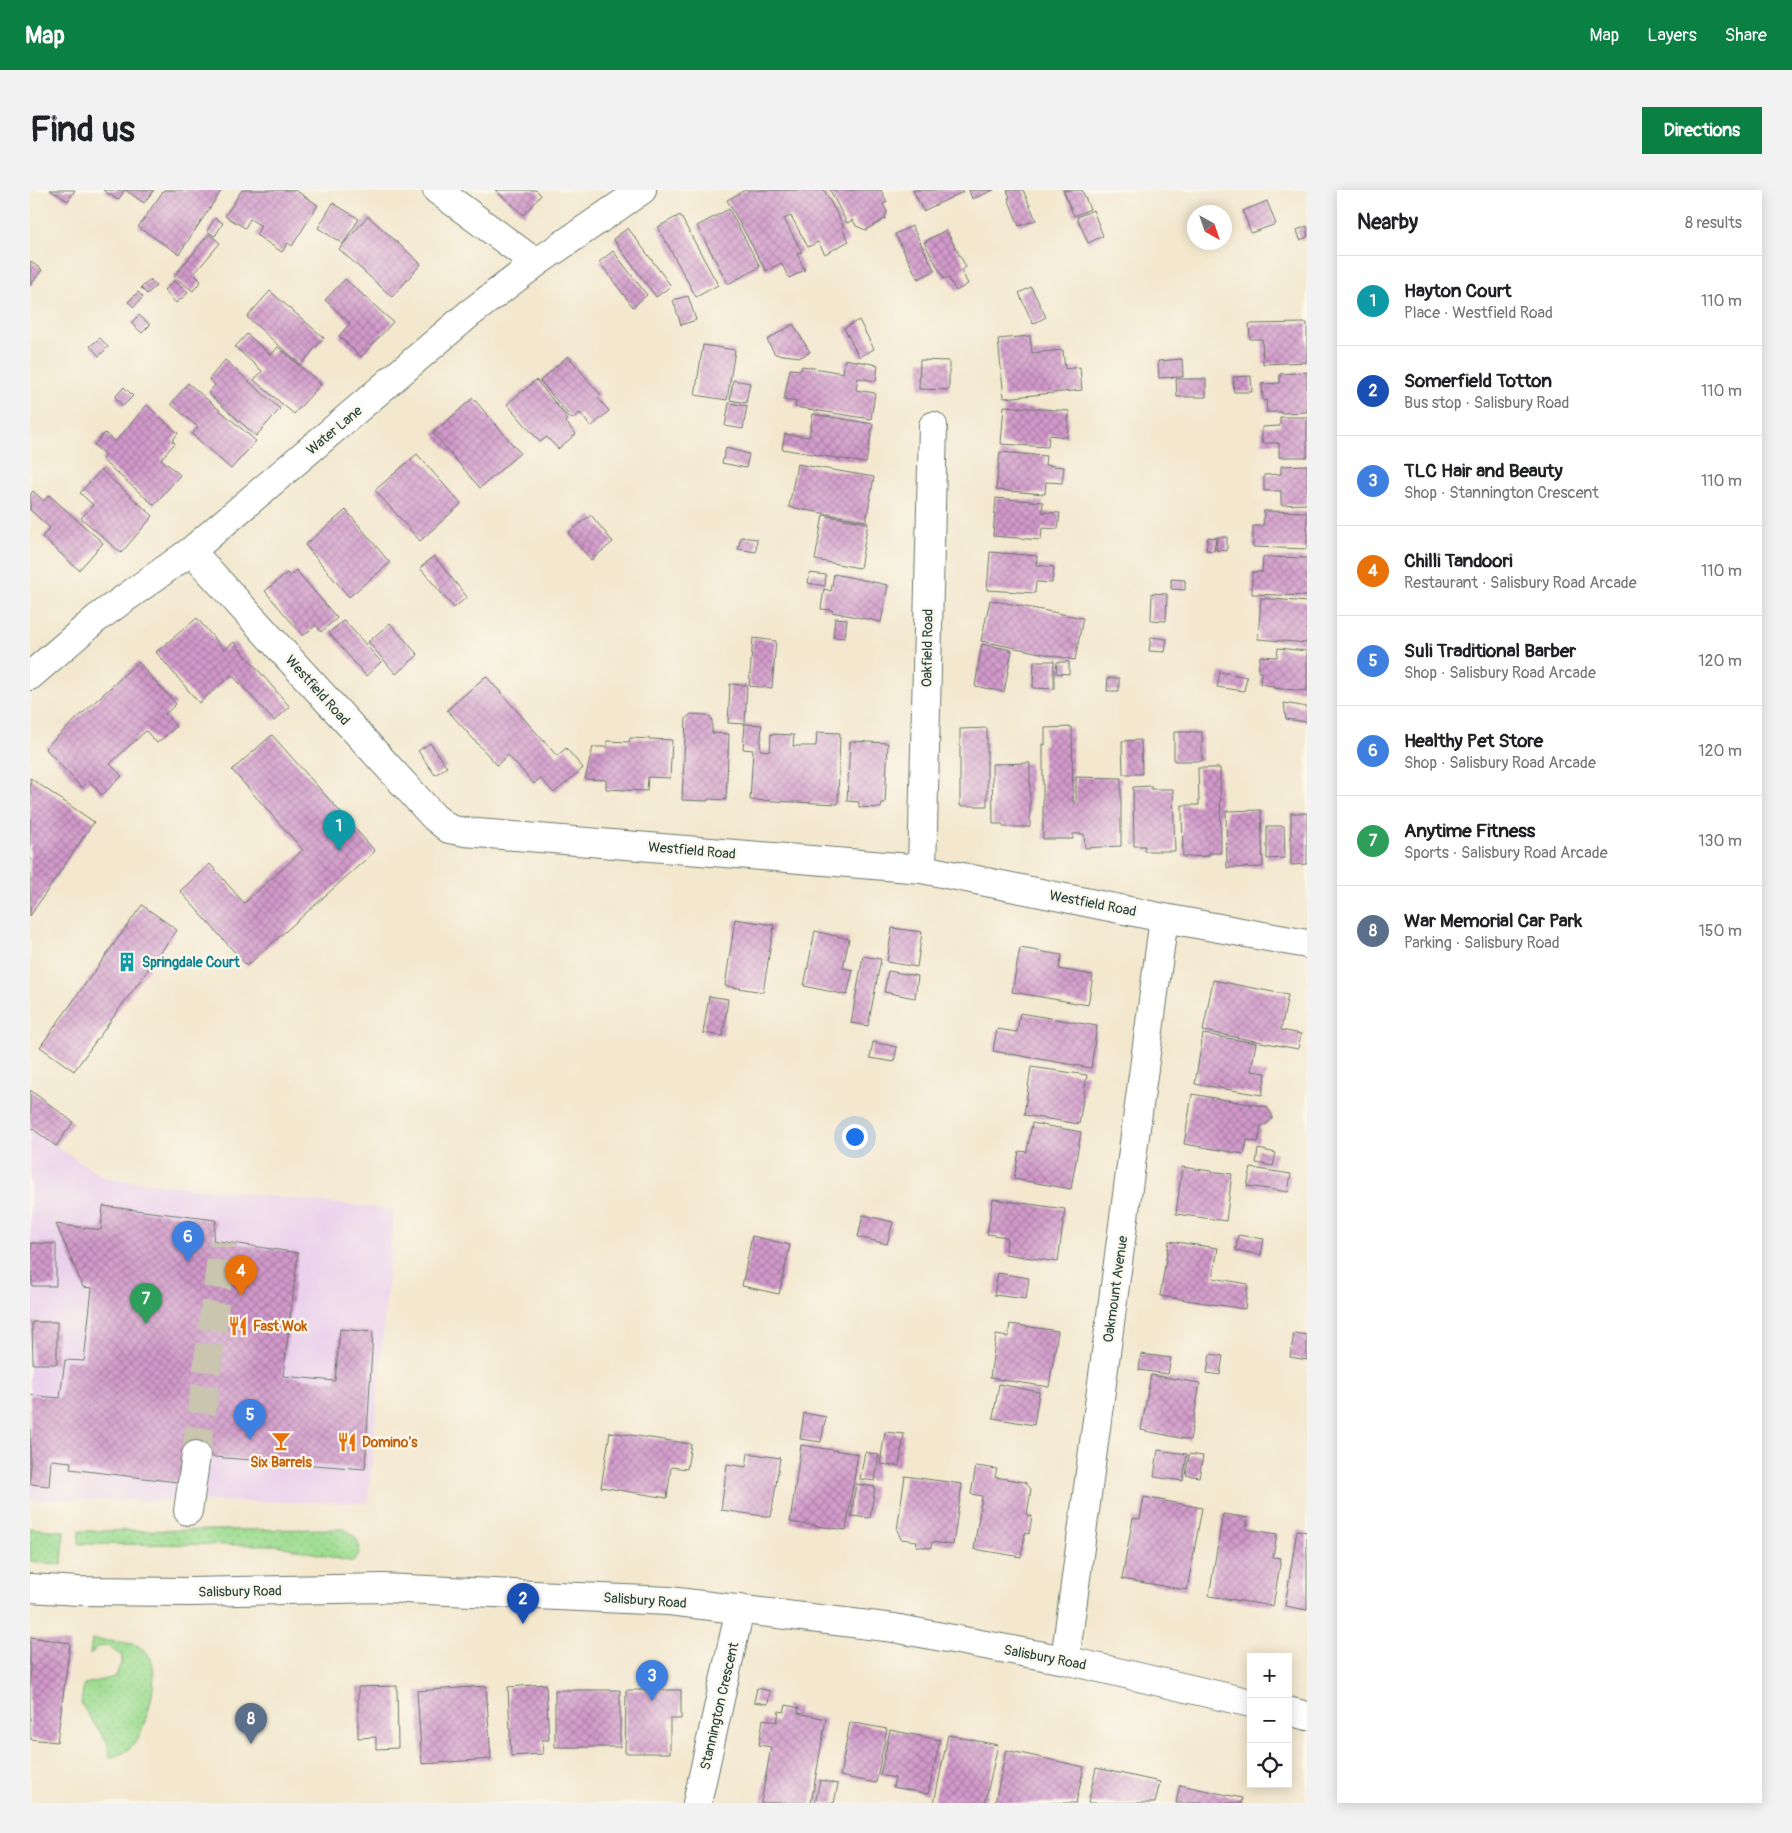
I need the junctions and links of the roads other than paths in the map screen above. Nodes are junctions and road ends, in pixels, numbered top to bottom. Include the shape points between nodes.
1 (437, 190) edge
2 (642, 190) edge
3 (536, 263) junction
4 (933, 426) dead end
5 (191, 551) junction
6 (30, 676) edge
7 (922, 869) junction
8 (1164, 918) junction
9 (1307, 944) edge
10 (196, 1455) tunnel mouth
11 (188, 1511) dead end
12 (30, 1588) edge
13 (740, 1610) junction
14 (1065, 1660) junction
15 (1247, 1702) edge
16 (1292, 1712) edge
17 (1307, 1716) edge
18 (697, 1803) edge

1 - 3 street
2 - 3 street, Water Lane
3 - 5 street, Water Lane via 469,314
4 - 7 street, Oakfield Road
5 - 6 street, Water Lane via 96,618
5 - 7 street, Westfield Road via 434,817 449,829
7 - 8 street, Westfield Road
8 - 9 street, Westfield Road
8 - 14 street, Oakmount Avenue
10 - 11 street
12 - 13 street, Salisbury Road via 190,1592 383,1588 669,1600
13 - 14 street, Salisbury Road via 894,1628
13 - 18 street, Stannington Crescent
14 - 15 street, Salisbury Road
16 - 17 street

